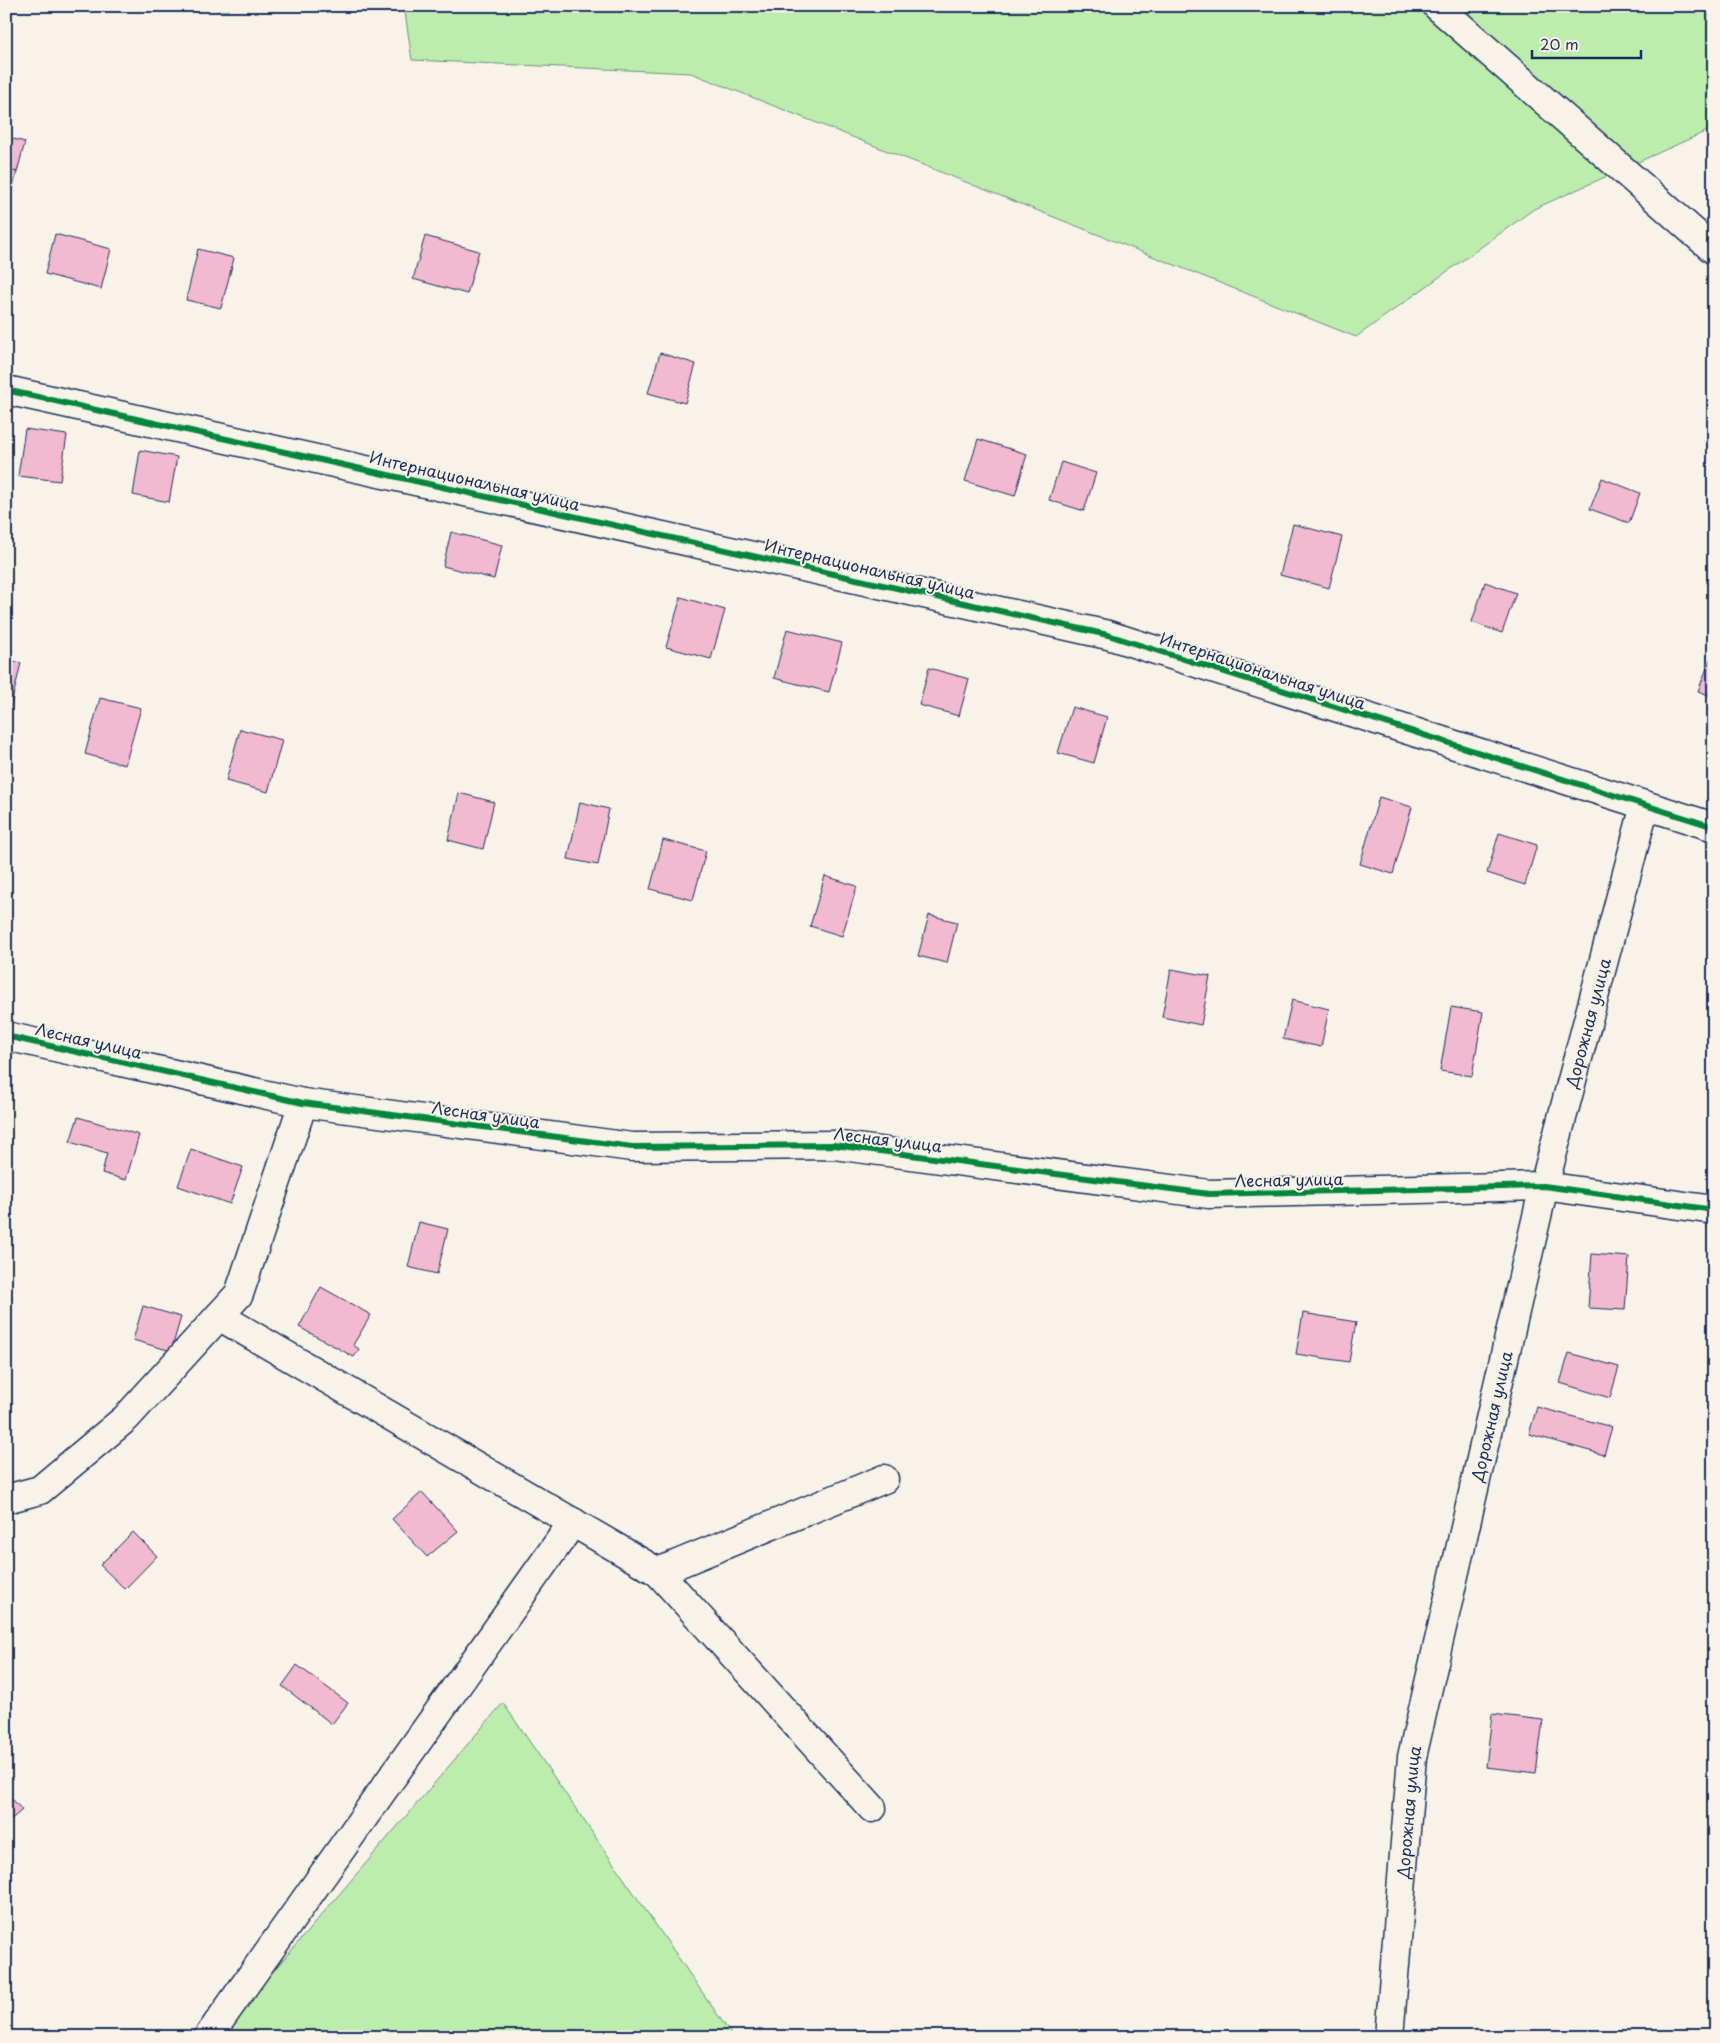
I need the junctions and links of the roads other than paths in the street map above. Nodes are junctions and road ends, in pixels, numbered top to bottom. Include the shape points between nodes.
1 (1437, 6) edge
2 (1714, 250) edge
3 (6, 390) edge
4 (1644, 805) junction
5 (1714, 827) edge
6 (6, 1036) edge
7 (303, 1103) junction
8 (1544, 1186) junction
9 (1714, 1210) edge
10 (219, 1316) junction
11 (884, 1479) dead end
12 (6, 1500) edge
13 (572, 1522) junction
14 (658, 1572) junction
15 (872, 1808) dead end
16 (208, 2037) edge
17 (1390, 2037) edge

1 - 2 street
3 - 4 street, Интернациональная улица via 1108,635
4 - 5 street, Интернациональная улица
4 - 8 street, Дорожная улица
6 - 7 street, Лесная улица
7 - 8 street, Лесная улица via 632,1148 834,1145 1210,1194
7 - 10 street via 239,1294
8 - 9 street, Лесная улица
8 - 17 street, Дорожная улица via 1412,1756
10 - 12 street via 126,1418 40,1490
10 - 13 street
11 - 14 street
13 - 14 street
13 - 16 street
14 - 15 street

